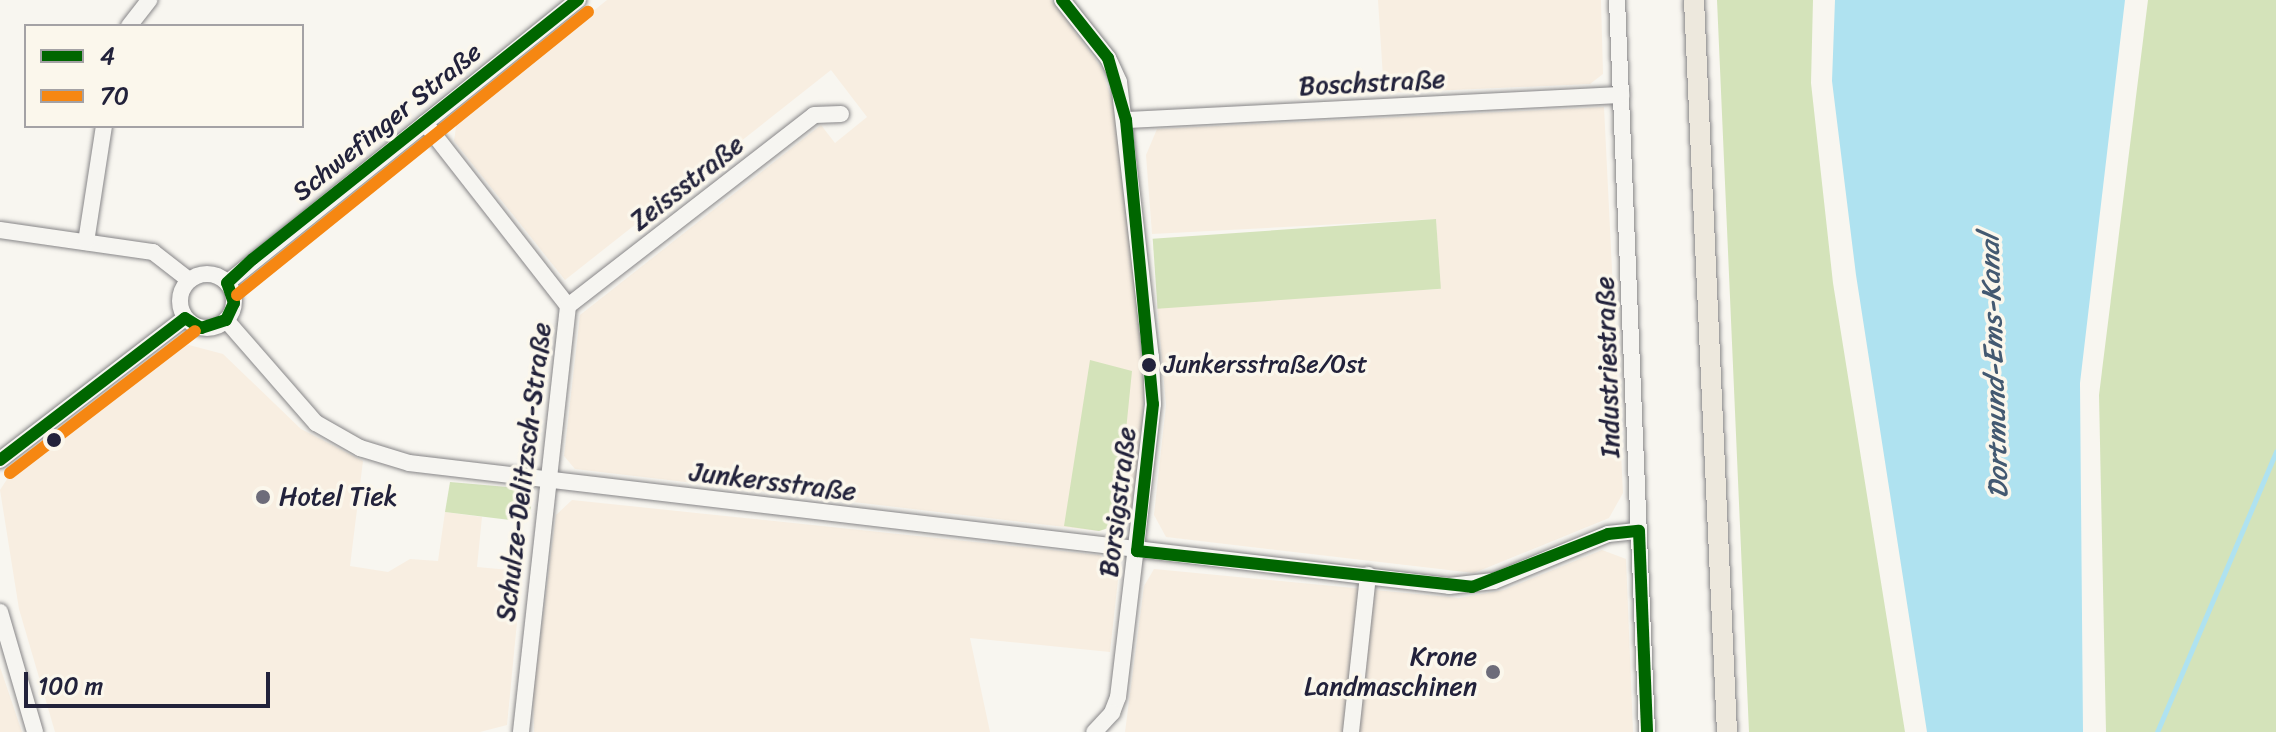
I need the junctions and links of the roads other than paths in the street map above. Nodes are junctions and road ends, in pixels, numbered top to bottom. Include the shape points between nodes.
1 (149, 0) edge
2 (578, 0) edge
3 (1062, 0) edge
4 (1617, 0) edge
5 (1694, 0) edge
6 (131, 24) edge
7 (1621, 95) junction
8 (841, 114) dead end
9 (1126, 120) junction
10 (425, 123) junction
11 (104, 128) edge
12 (0, 230) edge
13 (86, 242) junction
14 (189, 280) junction
15 (227, 283) junction
16 (568, 306) junction
17 (185, 318) junction
18 (226, 320) junction
19 (0, 460) edge
20 (546, 479) junction
21 (1639, 531) junction
22 (1137, 551) junction
23 (1368, 575) junction
24 (0, 612) edge
25 (35, 732) edge
26 (521, 732) edge
27 (1094, 732) edge
28 (1351, 732) edge
29 (1647, 732) edge
30 (1727, 732) edge

1 - 6 street
2 - 10 street, Schwefinger Straße
3 - 9 street, Borsigstraße via 1108,58
4 - 7 street, Industriestraße
5 - 30 main road
7 - 9 street, Boschstraße
7 - 21 street, Industriestraße
8 - 16 street, Zeissstraße via 814,115
9 - 22 street, Borsigstraße via 1153,404
10 - 15 street, Schwefinger Straße
10 - 16 street, Schulze-Delitzsch-Straße
11 - 13 street
12 - 13 street
13 - 14 street via 153,252
14 - 15 street via 213,275
14 - 17 street via 180,294
15 - 18 street via 234,303
16 - 20 street, Schulze-Delitzsch-Straße
17 - 18 street via 210,328
17 - 19 street
18 - 20 street, Junkersstraße via 316,423 360,448 409,463
20 - 22 street, Junkersstraße
20 - 26 street, Schulze-Delitzsch-Straße
21 - 23 street, Junkersstraße via 1608,534 1472,587
21 - 29 street, Industriestraße
22 - 23 street, Junkersstraße
22 - 27 street, Borsigstraße via 1118,697 1112,713
23 - 28 street
24 - 25 street

